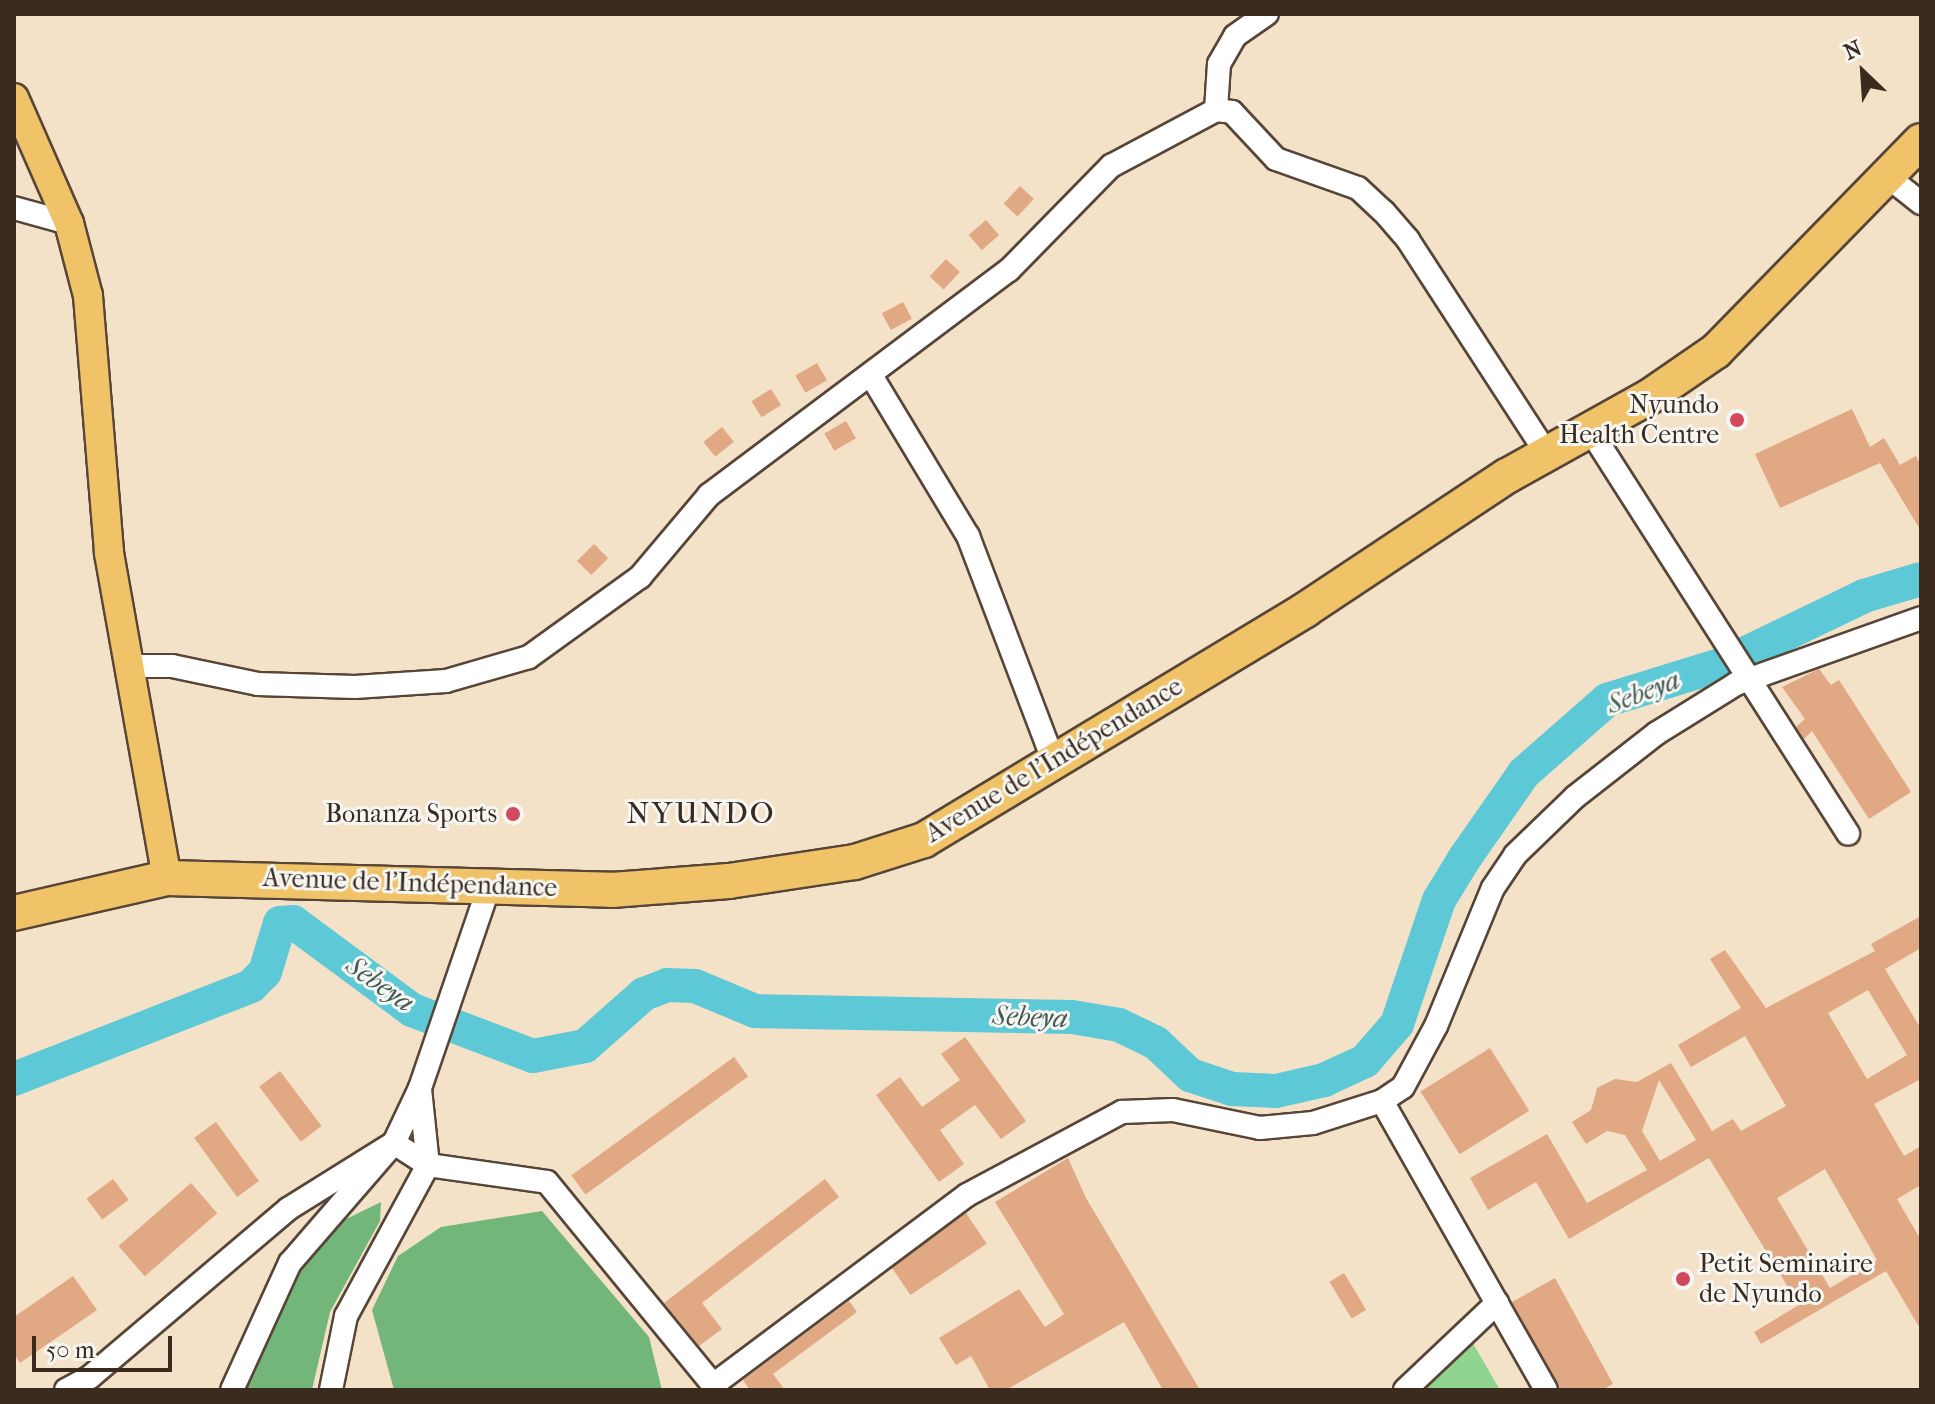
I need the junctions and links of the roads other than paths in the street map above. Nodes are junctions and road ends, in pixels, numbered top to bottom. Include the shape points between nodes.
1 (1267, 14) edge
2 (14, 98) edge
3 (1216, 110) junction
4 (1921, 141) edge
5 (1888, 177) junction
6 (1921, 203) edge
7 (14, 208) edge
8 (69, 223) junction
9 (872, 377) junction
10 (1590, 430) junction
11 (1547, 454) junction
12 (1921, 618) edge
13 (1740, 665) junction
14 (127, 666) junction
15 (1053, 760) junction
16 (1848, 834) dead end
17 (167, 878) junction
18 (489, 887) junction
19 (14, 913) edge
20 (420, 1088) junction
21 (1382, 1101) junction
22 (394, 1143) junction
23 (428, 1165) junction
24 (1497, 1303) junction
25 (714, 1387) edge
26 (66, 1390) edge
27 (232, 1390) edge
28 (331, 1390) edge
29 (1405, 1390) edge
30 (1546, 1390) edge

1 - 3 street via 1235,36 1219,64
2 - 8 main road
3 - 9 street via 1111,166 1009,270
3 - 11 street via 1232,112 1276,159 1358,188 1384,212 1408,240
4 - 5 highway, Avenue de l'Indépendance
5 - 6 street
5 - 10 highway, Avenue de l'Indépendance via 1716,351
7 - 8 street
8 - 14 main road via 88,296 109,553
9 - 14 street via 709,495 640,577 529,657 446,681 355,687 299,687 172,666
9 - 15 street via 968,536
10 - 11 highway, Avenue de l'Indépendance
10 - 13 street
11 - 15 highway, Avenue de l'Indépendance via 1305,610
12 - 13 street
13 - 16 street
13 - 21 street via 1575,797 1515,855 1493,888 1436,1026 1403,1087
14 - 17 main road
15 - 18 highway, Avenue de l'Indépendance via 924,840 855,862 729,881 612,890
17 - 18 highway, Avenue de l'Indépendance
17 - 19 highway, Avenue de l'Indépendance
18 - 20 street
20 - 22 street
20 - 23 street
21 - 24 street
21 - 25 street via 1313,1123 1260,1128 1173,1110 1122,1112 967,1195
22 - 23 street
22 - 26 street via 288,1209 90,1377
22 - 27 street via 290,1263
23 - 25 street via 547,1182
23 - 28 street via 346,1316
24 - 29 street
24 - 30 street

